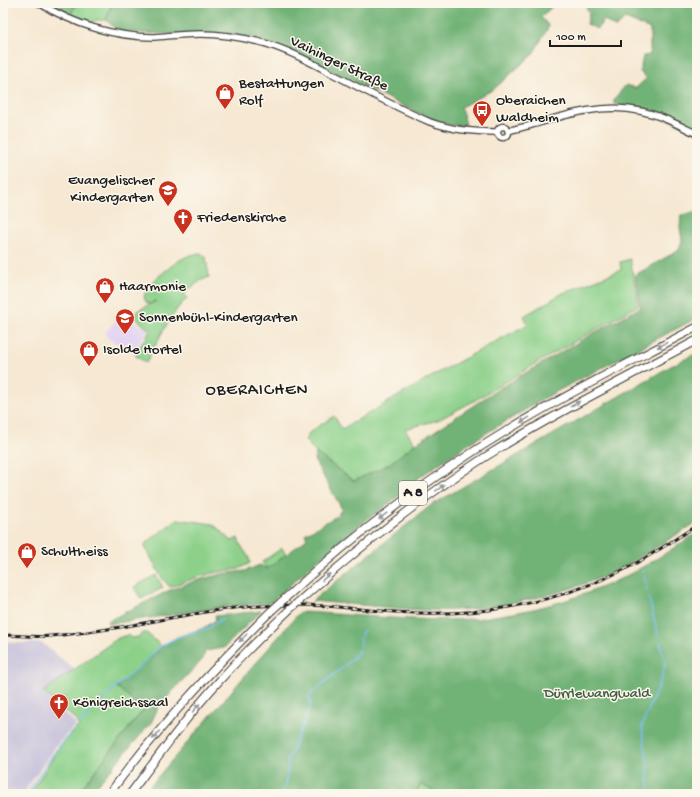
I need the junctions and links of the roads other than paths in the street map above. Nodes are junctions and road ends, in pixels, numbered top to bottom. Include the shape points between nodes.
1 (39, 3) edge
2 (697, 134) edge
3 (697, 327) edge
4 (697, 340) edge
5 (109, 794) edge
6 (130, 794) edge

1 - 2 main road, Vaihinger Straße via 78,22 106,31 144,36 217,35 272,45 430,122 456,129 497,132 503,127 508,131 584,111 608,108 646,112 665,118
3 -> 5 highway, A 8, bridge via 510,428 400,502 317,569 232,650 184,701
6 -> 4 highway, A 8, bridge via 220,680 325,577 389,526 485,458 541,423

